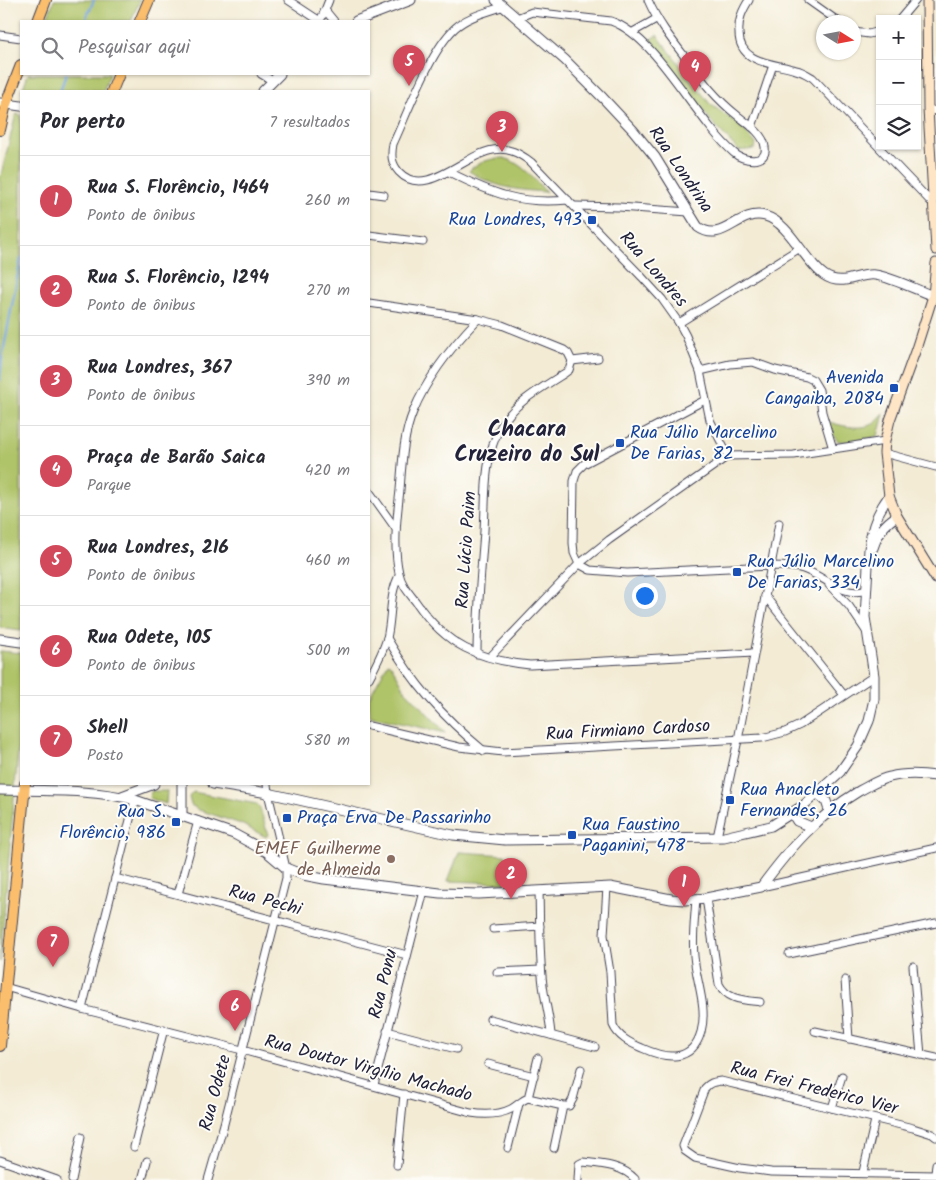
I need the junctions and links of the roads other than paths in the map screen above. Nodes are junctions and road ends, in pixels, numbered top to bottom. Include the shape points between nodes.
1 (46, 0) edge
2 (150, 0) edge
3 (288, 0) edge
4 (329, 0) edge
5 (411, 0) edge
6 (496, 0) edge
7 (648, 0) edge
8 (749, 0) edge
9 (808, 0) edge
10 (916, 0) edge
11 (927, 0) edge
12 (504, 6) junction
13 (325, 10) junction
14 (829, 15) edge
15 (903, 15) edge
16 (517, 18) junction
17 (656, 19) junction
18 (38, 20) edge
19 (140, 20) edge
20 (318, 20) edge
21 (320, 20) edge
22 (333, 20) edge
23 (359, 20) edge
24 (633, 32) junction
25 (876, 32) edge
26 (861, 33) edge
27 (0, 35) edge
28 (20, 38) edge
29 (773, 65) junction
30 (20, 67) edge
31 (119, 75) edge
32 (263, 75) edge
33 (279, 75) edge
34 (273, 81) junction
35 (112, 90) edge
36 (264, 90) edge
37 (3, 104) edge
38 (20, 106) edge
39 (932, 110) edge
40 (752, 127) junction
41 (0, 130) edge
42 (449, 172) junction
43 (370, 193) edge
44 (384, 196) dead end
45 (568, 200) junction
46 (932, 202) junction
47 (575, 206) junction
48 (689, 212) junction
49 (370, 235) edge
50 (423, 242) dead end
51 (800, 248) junction
52 (936, 250) edge
53 (936, 263) edge
54 (933, 296) junction
55 (370, 303) edge
56 (478, 319) junction
57 (679, 323) junction
58 (598, 358) dead end
59 (572, 361) junction
60 (700, 371) junction
61 (705, 400) junction
62 (884, 440) junction
63 (833, 449) junction
64 (884, 453) junction
65 (728, 456) junction
66 (936, 467) edge
67 (370, 492) edge
68 (890, 496) junction
69 (897, 516) junction
70 (779, 523) dead end
71 (396, 529) junction
72 (870, 558) junction
73 (579, 564) junction
74 (771, 566) junction
75 (399, 576) junction
76 (821, 578) junction
77 (936, 579) edge
78 (866, 590) junction
79 (765, 596) junction
80 (867, 633) junction
81 (387, 638) junction
82 (0, 639) edge
83 (20, 642) edge
84 (754, 653) junction
85 (476, 654) junction
86 (490, 657) junction
87 (370, 676) edge
88 (874, 676) junction
89 (844, 695) junction
90 (370, 726) edge
91 (738, 740) junction
92 (484, 751) junction
93 (936, 776) edge
94 (151, 785) edge
95 (182, 785) edge
96 (224, 785) edge
97 (25, 787) edge
98 (268, 789) edge
99 (0, 790) edge
100 (818, 794) junction
101 (122, 796) junction
102 (135, 800) junction
103 (829, 810) junction
104 (792, 813) junction
105 (182, 816) junction
106 (198, 822) junction
107 (811, 827) junction
108 (717, 837) junction
109 (936, 848) edge
110 (286, 868) junction
111 (115, 878) junction
112 (607, 887) junction
113 (762, 887) junction
114 (424, 891) junction
115 (539, 891) junction
116 (178, 894) junction
117 (701, 898) junction
118 (276, 919) junction
119 (936, 923) edge
120 (540, 926) junction
121 (493, 929) dead end
122 (789, 954) dead end
123 (407, 955) junction
124 (913, 966) dead end
125 (541, 970) junction
126 (497, 972) dead end
127 (845, 980) dead end
128 (5, 987) junction
129 (760, 1002) dead end
130 (82, 1009) junction
131 (490, 1019) dead end
132 (164, 1029) junction
133 (815, 1031) dead end
134 (388, 1032) junction
135 (551, 1035) junction
136 (849, 1039) junction
137 (0, 1046) edge
138 (596, 1047) dead end
139 (456, 1049) dead end
140 (242, 1050) junction
141 (921, 1055) junction
142 (538, 1058) dead end
143 (936, 1058) edge
144 (488, 1064) dead end
145 (581, 1069) dead end
146 (534, 1076) junction
147 (842, 1076) dead end
148 (374, 1085) junction
149 (404, 1094) junction
150 (528, 1098) junction
151 (519, 1104) junction
152 (563, 1106) junction
153 (832, 1108) junction
154 (876, 1120) junction
155 (81, 1137) dead end
156 (936, 1138) edge
157 (134, 1146) dead end
158 (508, 1148) dead end
159 (554, 1148) dead end
160 (0, 1160) edge
161 (147, 1162) dead end
162 (936, 1164) edge
163 (396, 1165) dead end
164 (863, 1172) junction
165 (935, 1174) edge
166 (57, 1180) edge
167 (72, 1180) edge
168 (142, 1180) edge
169 (208, 1180) edge
170 (578, 1180) edge
171 (627, 1180) edge
172 (635, 1180) edge

1 - 18 main road
2 - 19 main road
3 - 20 street
4 - 13 street
5 - 23 street
6 - 12 street, Rua Londrina
7 - 17 street
8 - 29 street via 739,21 740,44 750,56
9 - 14 street
10 - 15 street
11 - 39 main road
12 - 16 street, Rua Londrina
12 - 42 street, Rua Londres via 464,22 444,42 428,67 393,144 394,166 404,177 415,181 429,180
13 - 21 street
13 - 22 street
16 - 24 street via 532,12 592,18 611,21
16 - 48 street, Rua Londrina via 584,79 633,130 655,157
17 - 24 street
17 - 40 street via 714,96
24 - 40 street via 715,135 736,156 748,160 760,157 766,148
25 - 26 street
27 - 28 street
29 - 40 street
29 - 46 street via 813,78
30 - 37 main road
31 - 35 main road
32 - 34 street
33 - 34 street
34 - 36 street
37 - 38 street
37 - 41 main road
39 - 46 main road
42 - 45 street via 506,197
42 - 45 street, Rua Londres via 476,156 506,149 531,162
43 - 44 street
45 - 47 street, Rua Londres
46 - 52 main road
47 - 48 street
47 - 57 street, Rua Londres via 662,299
48 - 51 street, Rua Londrina via 698,226 711,233 744,218 763,216 780,225
49 - 50 street
51 - 54 street, Rua Londrina via 816,269 836,280 848,281 875,274
51 - 57 street
53 - 54 main road
54 - 62 main road
55 - 56 street
56 - 59 street via 564,350
56 - 71 street via 447,356 411,416 406,433
57 - 60 street, Rua Londres
58 - 59 street
59 - 85 street, Rua Lúcio Paim via 569,370 516,407 501,426 491,450
60 - 61 street, Rua Londres
60 - 63 street via 753,362 808,377 819,390
61 - 65 street, Rua Londres via 710,420
61 - 73 street via 584,464 577,471 573,542
62 - 63 street
62 - 64 main road
63 - 65 street via 794,455
64 - 66 street
64 - 68 main road
65 - 73 street
67 - 71 street
68 - 69 main road
68 - 72 street via 881,507 873,528
69 - 72 street via 880,531
69 - 77 main road
70 - 74 street
71 - 75 street
72 - 78 street
73 - 74 street via 590,570 627,574
73 - 86 street
74 - 76 street via 802,569
74 - 79 street
75 - 81 street
75 - 85 street via 434,626 451,641
76 - 78 street via 845,590
76 - 80 street via 849,606
78 - 80 street
79 - 84 street
79 - 89 street
80 - 88 street
81 - 87 street
81 - 92 street via 421,690 440,712
82 - 83 street
84 - 86 street via 530,665
84 - 91 street
85 - 86 street
88 - 89 street, Rua Firmiano Cardoso
88 - 100 street via 874,699 869,721 858,746 848,763
89 - 91 street, Rua Firmiano Cardoso via 785,732
90 - 92 street, Rua Firmiano Cardoso
91 - 92 street, Rua Firmiano Cardoso via 528,752
91 - 108 street
93 - 103 street via 889,777
94 - 101 street
95 - 105 street
96 - 98 street
97 - 99 street
97 - 101 street
97 - 128 main road
98 - 108 street via 453,836 505,840
98 - 110 street
100 - 103 street via 826,801
100 - 104 street
101 - 102 street
102 - 105 street
102 - 111 street
103 - 107 street
104 - 107 street via 797,821
104 - 108 street via 771,826
105 - 106 street
106 - 110 street via 250,841
106 - 116 street
107 - 113 street
109 - 113 street
110 - 114 street via 324,879
110 - 118 street, Rua Odete
111 - 116 street, Rua Pechi
111 - 130 street
112 - 115 street
112 - 117 street via 671,899
112 - 117 street via 604,934 613,1025 616,1032 636,1045 669,1057 693,1048 703,1023 694,955
113 - 117 street
114 - 115 street via 480,894
114 - 123 street, Rua Ponu
115 - 120 street
116 - 118 street, Rua Pechi
117 - 129 street via 722,991 737,999
118 - 123 street, Rua Pechi
118 - 140 street, Rua Odete
119 - 122 street
120 - 121 street
120 - 125 street
123 - 134 street, Rua Ponu
124 - 141 street
125 - 126 street
125 - 135 street
127 - 136 street
128 - 130 street, Rua Doutor Virgílio Machado
128 - 137 main road
130 - 132 street, Rua Doutor Virgílio Machado
131 - 135 street
132 - 140 street, Rua Doutor Virgílio Machado
132 - 157 street
133 - 136 street
134 - 139 street
134 - 148 street, Rua Ponu
135 - 138 street
136 - 141 street
140 - 148 street, Rua Doutor Virgílio Machado
140 - 169 street, Rua Odete
141 - 143 street
142 - 146 street
144 - 146 street
145 - 152 street via 573,1099 569,1106
146 - 150 street
147 - 153 street
148 - 149 street, Rua Doutor Virgílio Machado
149 - 151 street, Rua Doutor Virgílio Machado via 471,1113 501,1113
149 - 163 street
150 - 151 street, Rua Doutor Virgílio Machado
150 - 152 street
151 - 158 street
152 - 159 street
153 - 154 street, Rua Frei Frederico Vier
153 - 164 street, Rua Frei Frederico Vier via 714,1082 705,1088 684,1141 685,1151 695,1158 771,1172
154 - 156 street, Rua Frei Frederico Vier via 913,1128
154 - 164 street
155 - 167 street
160 - 166 street
161 - 168 street
162 - 165 street
164 - 165 street
170 - 172 street via 579,1164 583,1162 620,1169
171 - 172 street

